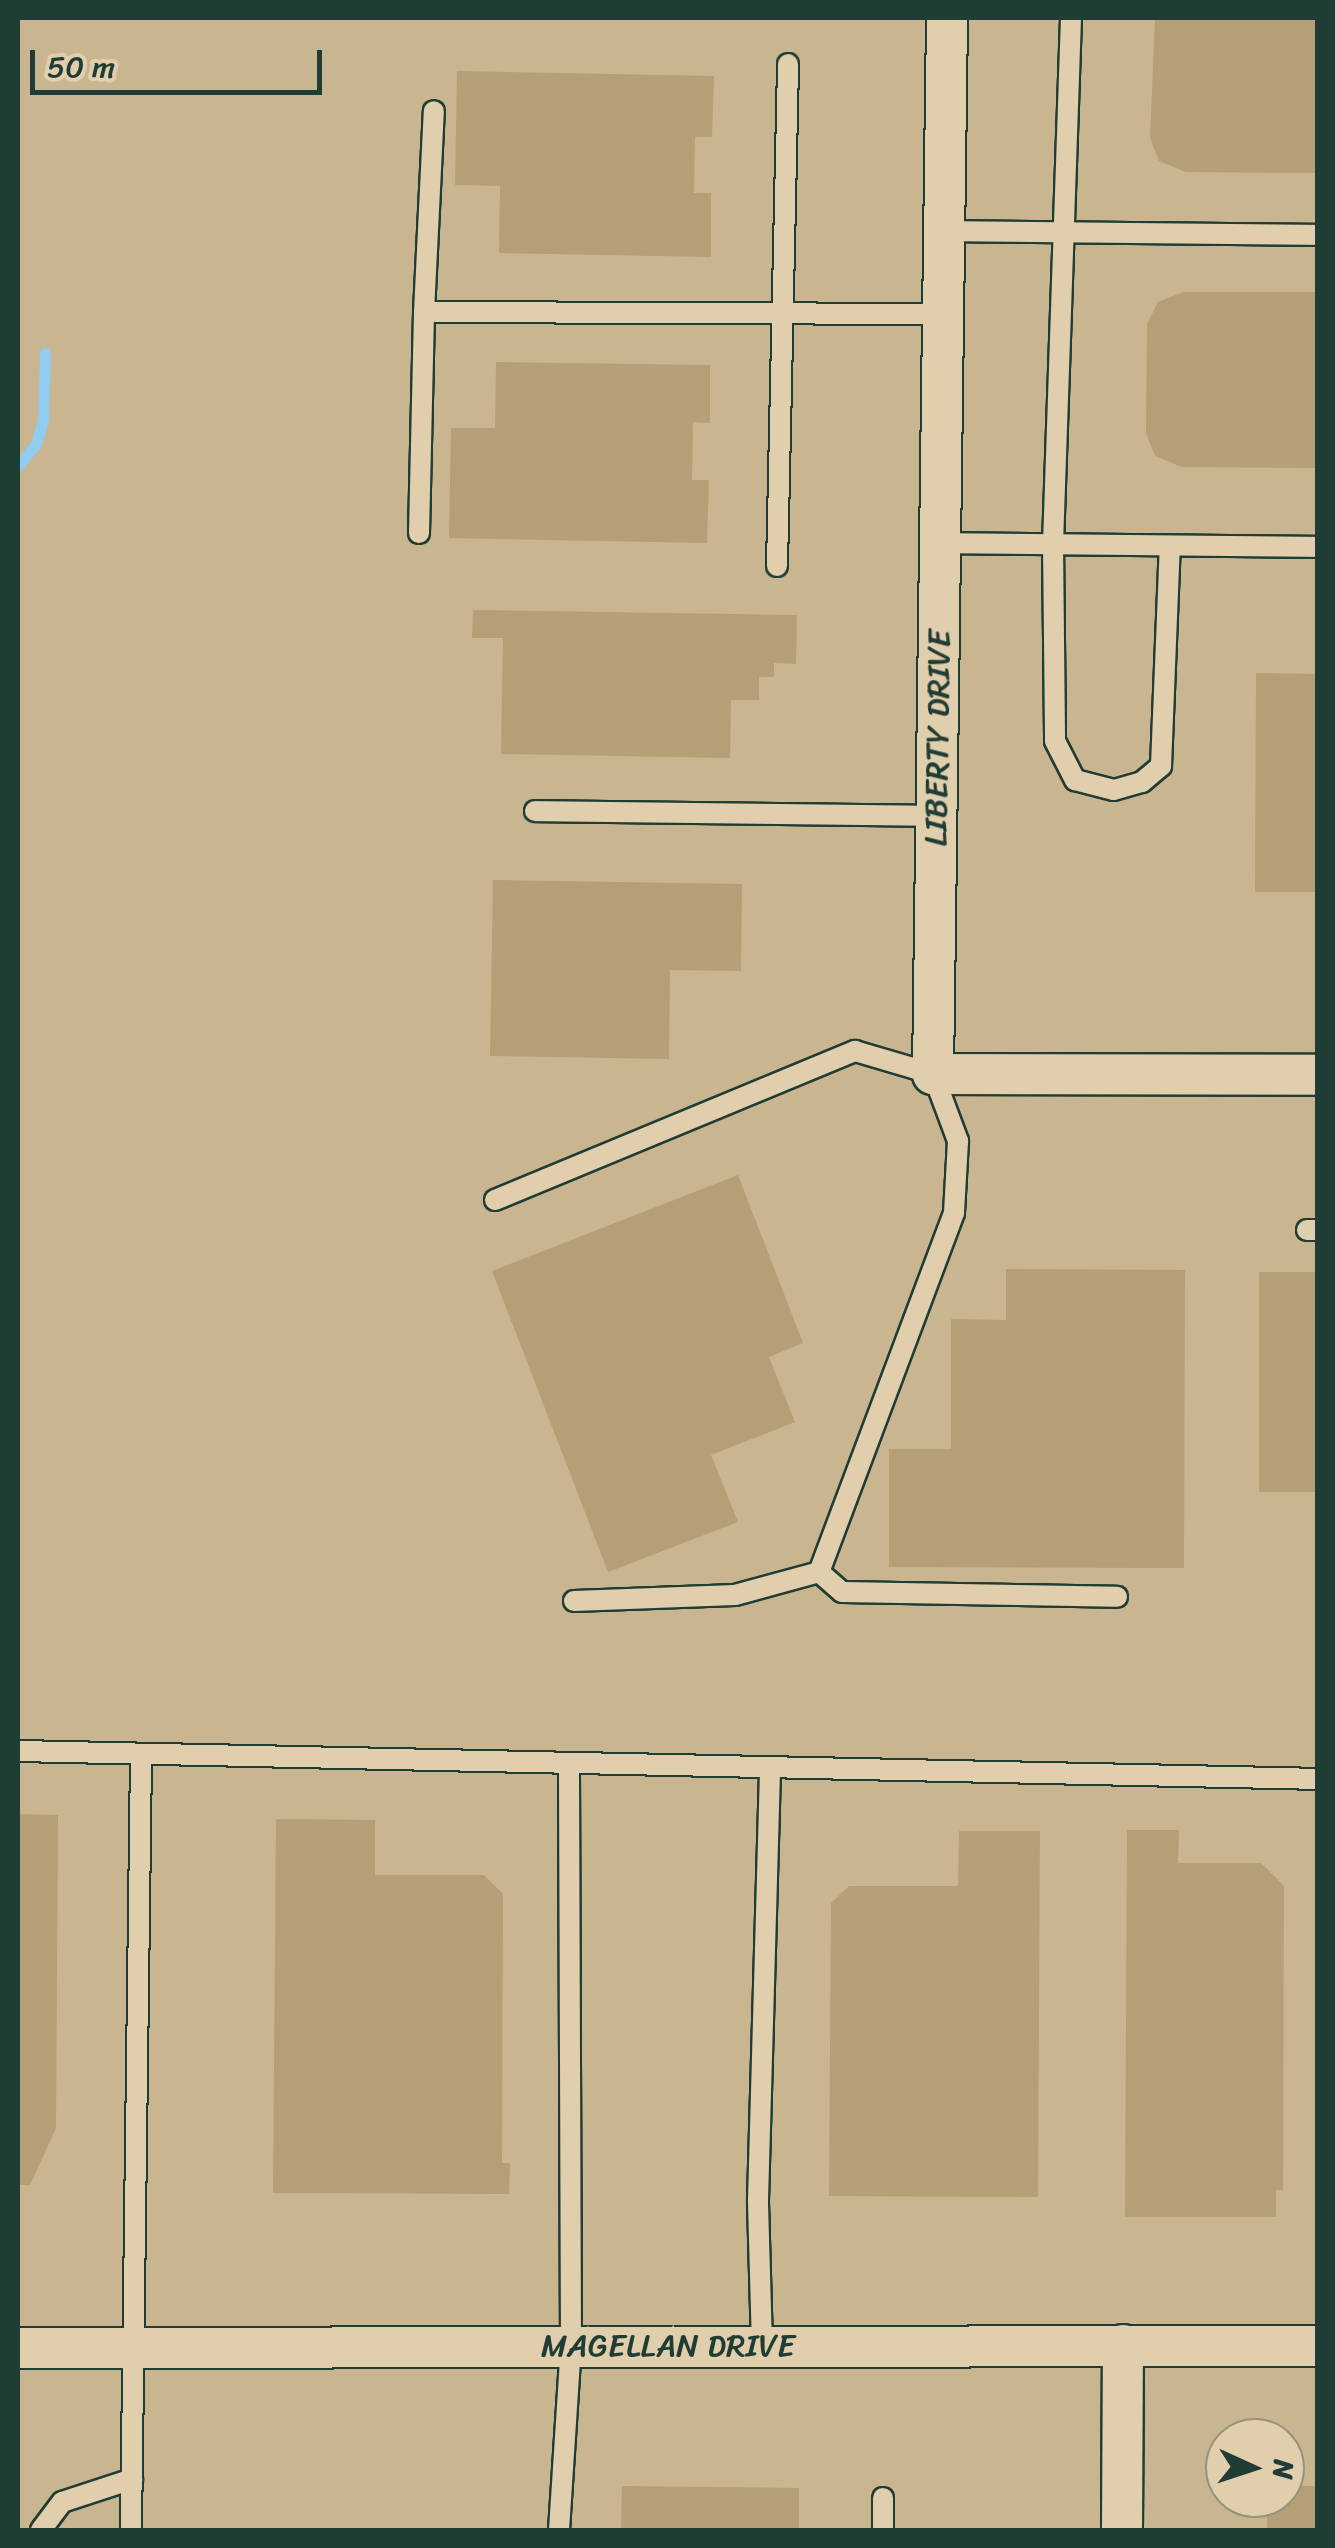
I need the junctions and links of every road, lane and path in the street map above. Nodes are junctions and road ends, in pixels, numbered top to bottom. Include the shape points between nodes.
1 (947, 18) edge
2 (1071, 18) edge
3 (788, 64) dead end
4 (434, 111) dead end
5 (944, 231) junction
6 (1066, 232) junction
7 (1318, 234) edge
8 (424, 312) junction
9 (780, 314) junction
10 (944, 314) junction
11 (419, 533) dead end
12 (941, 543) junction
13 (1053, 544) junction
14 (1170, 546) junction
15 (1318, 546) edge
16 (778, 566) dead end
17 (536, 811) dead end
18 (938, 816) junction
19 (933, 1074) junction
20 (1318, 1075) edge
21 (496, 1200) dead end
22 (820, 1572) junction
23 (1116, 1597) dead end
24 (574, 1602) dead end
25 (18, 1751) edge
26 (140, 1754) junction
27 (569, 1766) junction
28 (770, 1767) junction
29 (1318, 1779) edge
30 (1123, 2345) junction
31 (570, 2346) junction
32 (762, 2346) junction
33 (1318, 2346) edge
34 (18, 2348) edge
35 (134, 2348) junction
36 (132, 2478) junction
37 (883, 2498) dead end
38 (42, 2530) edge
39 (132, 2530) edge
40 (559, 2530) edge
41 (883, 2530) edge
42 (1122, 2530) edge

1 - 5 street, LIBERTY DRIVE
2 - 6 lane
3 - 9 lane
4 - 8 lane
5 - 6 lane
5 - 10 street, LIBERTY DRIVE
6 - 7 lane
6 - 13 lane
8 - 9 lane
8 - 11 lane
9 - 10 lane
9 - 16 lane
10 - 12 street, LIBERTY DRIVE
12 - 13 lane
12 - 18 street, LIBERTY DRIVE
13 - 14 lane
13 - 14 lane via 1055,741 1075,780 1114,790 1142,782 1161,766 1167,742
14 - 15 lane
17 - 18 lane
18 - 19 street, LIBERTY DRIVE
19 - 20 street
19 - 21 lane via 855,1051
19 - 22 lane via 958,1141 954,1213
22 - 23 lane via 842,1592
22 - 24 lane via 735,1595
25 - 26 lane
26 - 27 lane
26 - 35 lane
27 - 28 lane
27 - 31 lane
28 - 29 lane
28 - 32 lane via 758,2200
30 - 32 street, MAGELLAN DRIVE
30 - 33 street, MAGELLAN DRIVE
30 - 42 street
31 - 32 street, MAGELLAN DRIVE
31 - 35 street, MAGELLAN DRIVE
31 - 40 lane
34 - 35 street, MAGELLAN DRIVE
35 - 36 lane
36 - 38 lane via 62,2502
36 - 39 lane
37 - 41 lane

